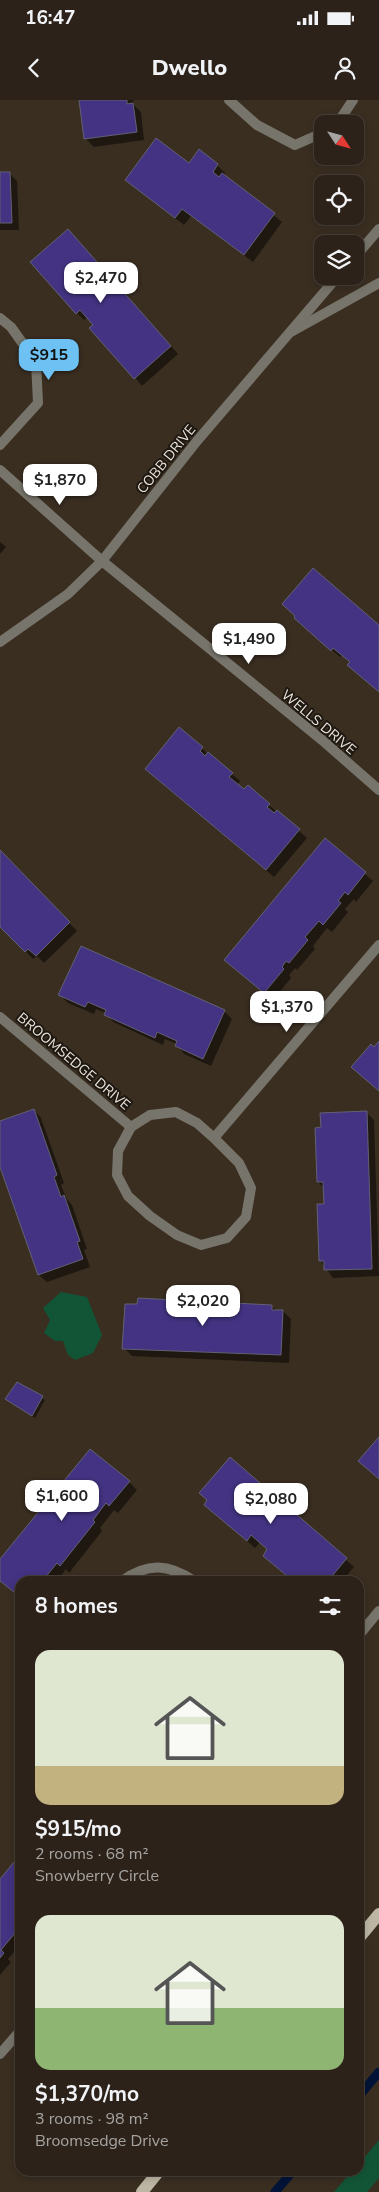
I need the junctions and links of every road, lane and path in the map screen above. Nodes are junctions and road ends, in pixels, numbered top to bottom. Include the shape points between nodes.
1 (229, 100) edge
2 (353, 100) edge
3 (343, 115) edge
4 (314, 137) edge
5 (379, 229) edge
6 (364, 246) edge
7 (379, 283) edge
8 (330, 285) edge
9 (0, 318) edge
10 (290, 332) junction
11 (0, 445) edge
12 (0, 470) edge
13 (102, 561) junction
14 (0, 642) edge
15 (379, 790) edge
16 (379, 945) edge
17 (0, 1017) edge
18 (131, 1127) junction
19 (214, 1138) junction
20 (130, 1576) edge
21 (186, 1576) edge
22 (379, 1611) edge
23 (364, 1629) edge
24 (379, 1914) edge
25 (364, 1932) edge
26 (15, 2037) edge
27 (0, 2054) edge
28 (155, 2176) edge
29 (142, 2192) edge

1 - 4 street via 257,125 295,145
2 - 3 street
5 - 6 street
7 - 10 street
8 - 10 street, COBB DRIVE
9 - 11 street via 11,327 36,362 38,403
10 - 13 street, COBB DRIVE via 197,441
12 - 13 street, WELLS DRIVE
13 - 14 street, COBB DRIVE via 68,594
13 - 15 street, WELLS DRIVE
16 - 19 street
17 - 18 street, BROOMSEDGE DRIVE
18 - 19 street, BROOMSEDGE DRIVE via 150,1115 176,1112 197,1123
18 - 19 street, BROOMSEDGE DRIVE via 118,1151 117,1175 128,1196 177,1235 201,1245 227,1238 246,1217 251,1188 239,1163
20 - 21 street via 140,1570 160,1566
22 - 23 street
24 - 25 main road
26 - 27 street
28 - 29 main road

